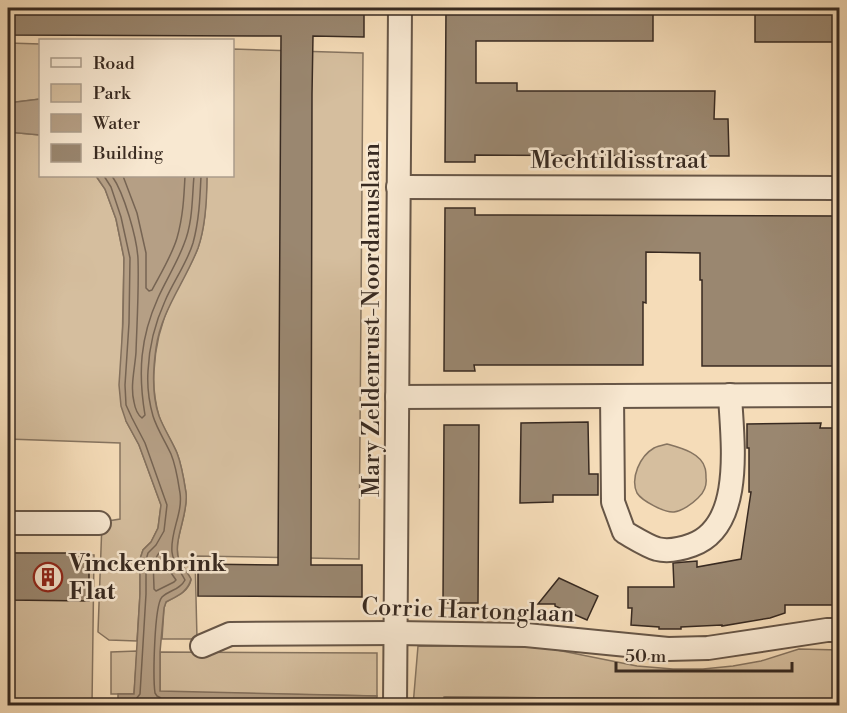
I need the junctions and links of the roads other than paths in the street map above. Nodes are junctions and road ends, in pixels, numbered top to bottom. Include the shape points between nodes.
1 (400, 8) edge
2 (399, 187) junction
3 (840, 190) edge
4 (730, 395) junction
5 (840, 395) edge
6 (612, 396) junction
7 (397, 398) junction
8 (8, 523) edge
9 (99, 523) dead end
10 (840, 630) edge
11 (396, 633) junction
12 (202, 646) dead end
13 (396, 699) edge

1 - 2 street, Mary Zeldenrust-Noordanuslaan
2 - 3 street, Mechtildisstraat
2 - 7 street, Mary Zeldenrust-Noordanuslaan
4 - 5 street
4 - 6 street
4 - 6 street via 733,465 728,506 718,526 700,542 679,550 656,549 624,532 613,502
6 - 7 street
7 - 11 street, Mary Zeldenrust-Noordanuslaan
8 - 9 street
10 - 11 street, Corrie Hartonglaan via 668,650 526,634
11 - 12 street, Corrie Hartonglaan via 230,634
11 - 13 street, Mary Zeldenrust-Noordanuslaan

